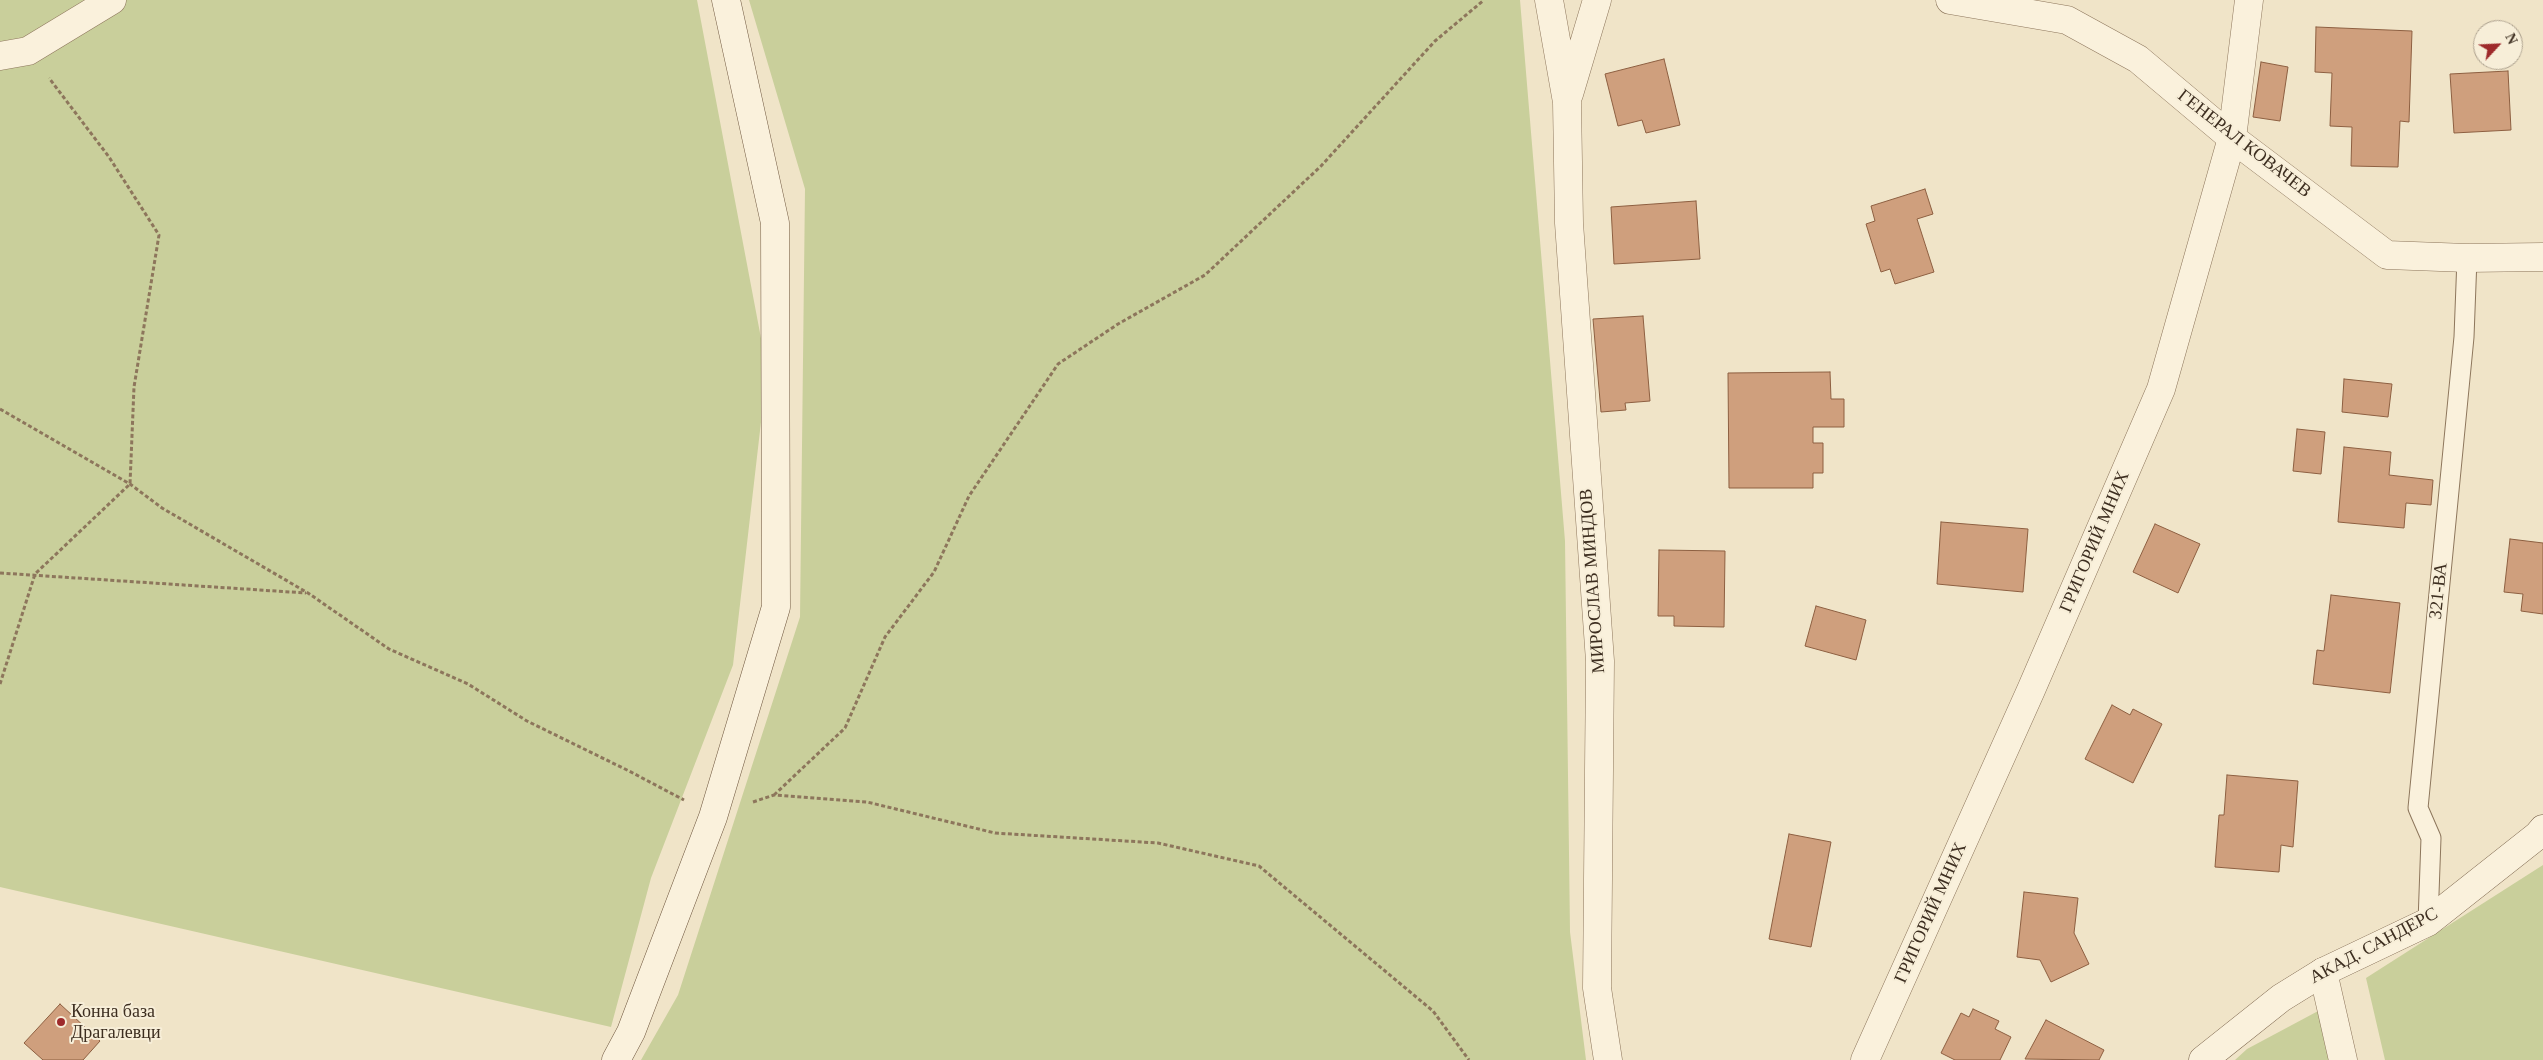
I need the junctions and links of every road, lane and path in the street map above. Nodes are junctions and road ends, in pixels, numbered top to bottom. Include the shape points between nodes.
1 (112, 0) edge
2 (726, 0) edge
3 (1484, 0) edge
4 (1549, 0) edge
5 (1597, 0) edge
6 (1950, 0) edge
7 (2249, 0) edge
8 (28, 51) junction
9 (0, 56) edge
10 (1567, 102) junction
11 (2232, 138) junction
12 (2543, 257) edge
13 (2467, 258) junction
14 (0, 573) edge
15 (35, 574) junction
16 (308, 594) dead end
17 (0, 684) edge
18 (774, 795) dead end
19 (2543, 829) edge
20 (2428, 922) junction
21 (2323, 972) junction
22 (616, 1060) edge
23 (1608, 1060) edge
24 (1865, 1060) edge
25 (2203, 1060) edge
26 (2343, 1060) edge

1 - 8 street
2 - 22 street via 775,223 776,607 713,817 631,1032
3 - 18 path via 1435,41 1321,166 1205,275 1118,324 1058,364 969,496 934,572 885,637 845,728
4 - 10 street, МИРОСЛАВ МИНДОВ
5 - 10 street, МИРОСЛАВ МИНДОВ
6 - 11 street, ГЕНЕРАЛ КОВАЧЕВ via 2067,20 2138,59
7 - 11 street, ГРИГОРИЙ МНИХ
8 - 9 street
8 - 15 path via 108,158 159,235 134,387 130,484
10 - 23 street, МИРОСЛАВ МИНДОВ via 1569,223 1600,661 1597,988
11 - 13 street, ГЕНЕРАЛ КОВАЧЕВ via 2387,255
11 - 24 street, ГРИГОРИЙ МНИХ via 2161,389 2027,699
12 - 13 street, ГЕНЕРАЛ КОВАЧЕВ
13 - 20 lane, 321-ВА via 2464,337 2418,808 2432,838
14 - 15 path
15 - 16 path
15 - 17 path
19 - 20 street, АКАД. САНДЕРС
20 - 21 street, АКАД. САНДЕРС
21 - 25 street, АКАД. САНДЕРС via 2281,998
21 - 26 street

